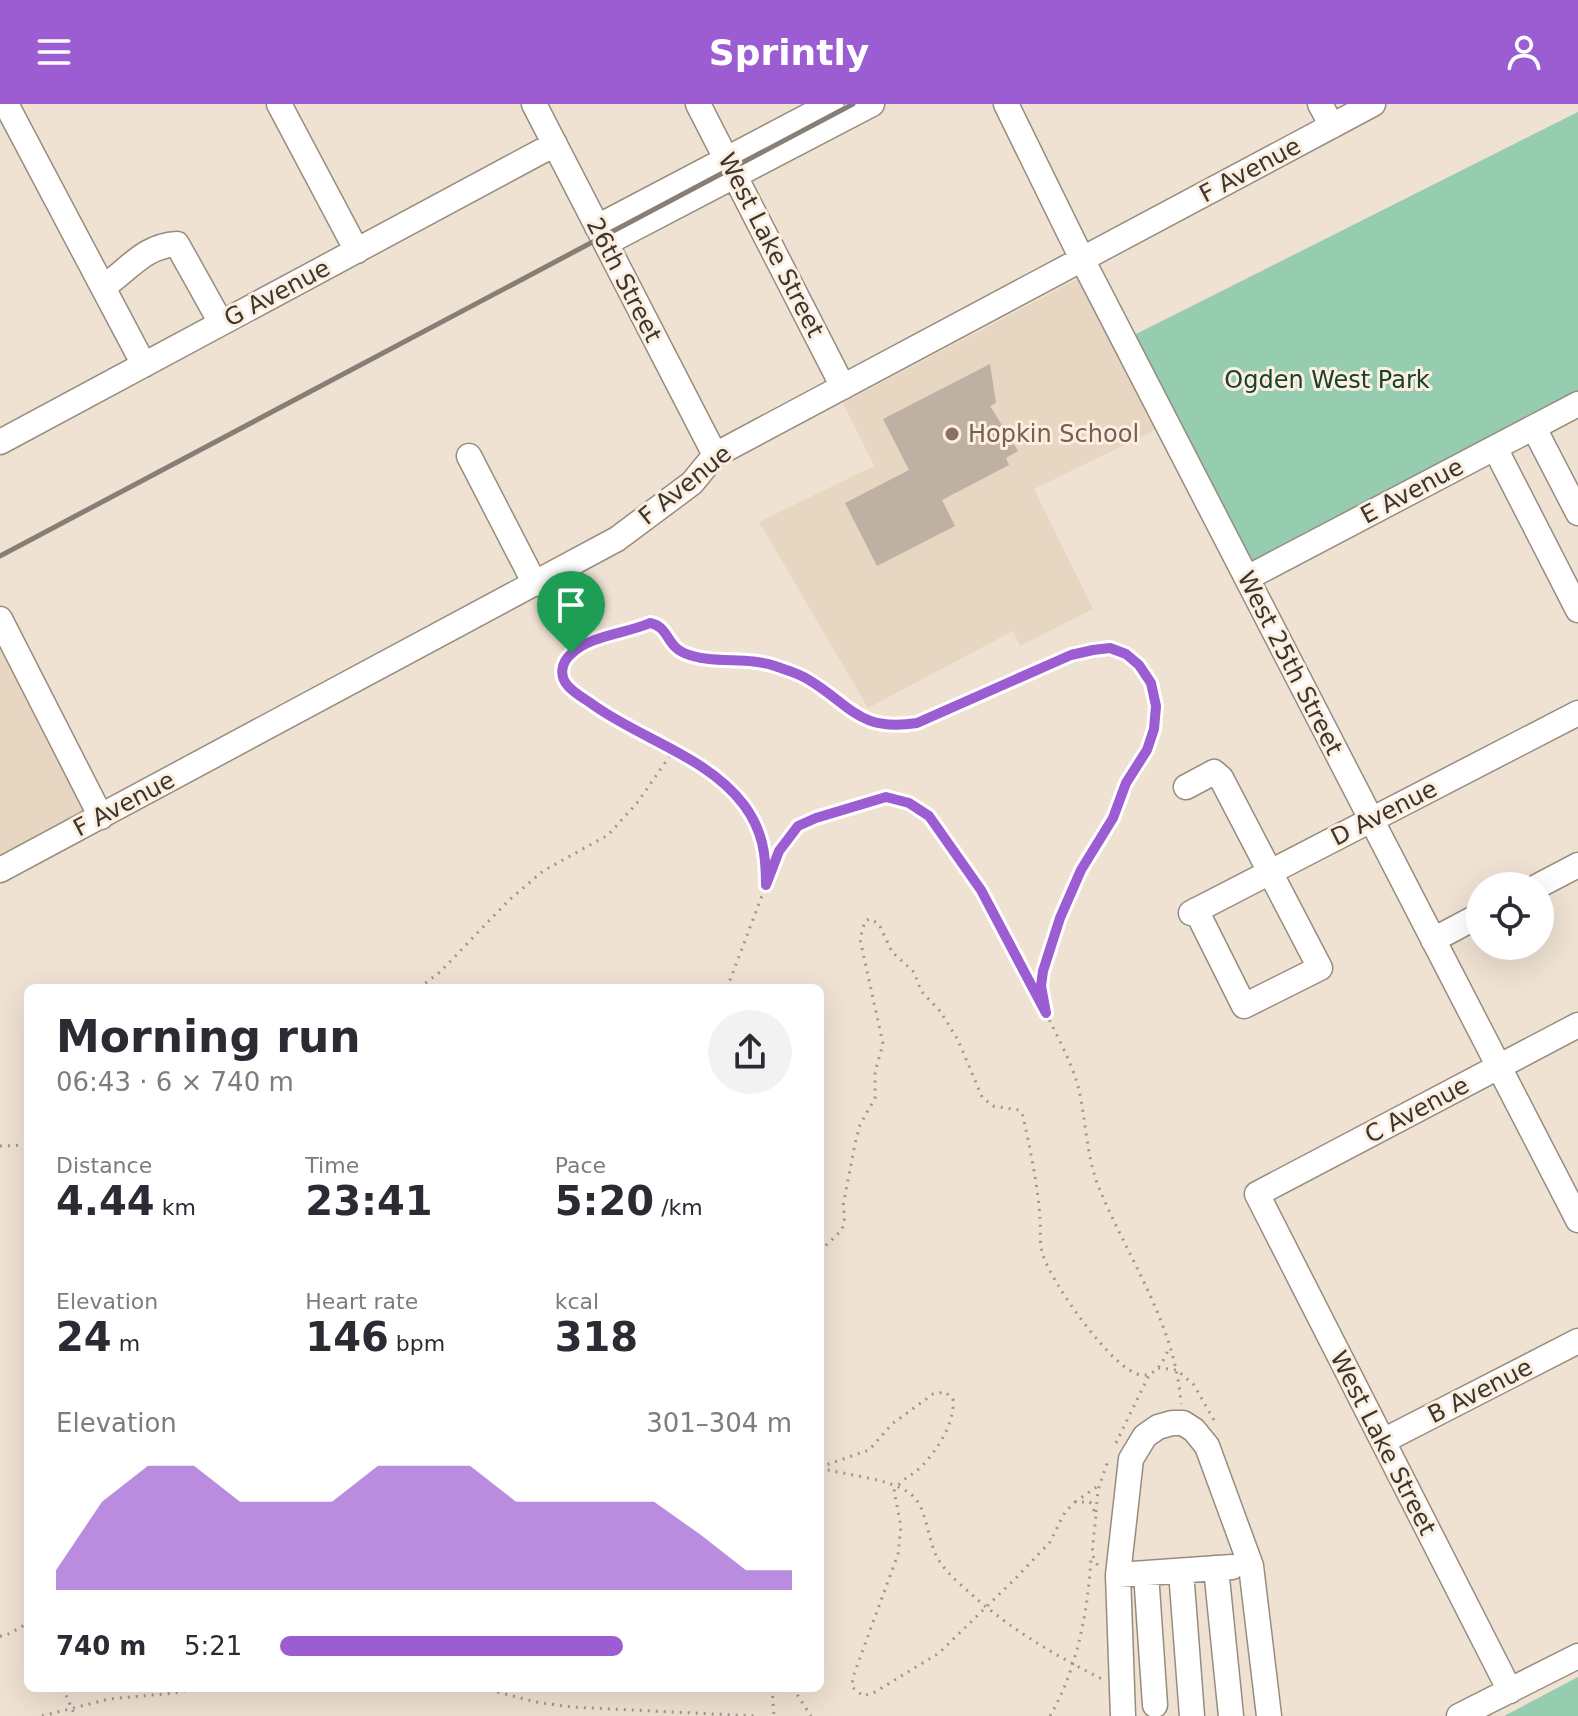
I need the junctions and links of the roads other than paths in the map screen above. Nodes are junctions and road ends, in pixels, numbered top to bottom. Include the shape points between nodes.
1 (6, 104) edge
2 (279, 104) edge
3 (534, 104) edge
4 (698, 104) edge
5 (831, 104) edge
6 (872, 104) edge
7 (1006, 104) edge
8 (1320, 104) edge
9 (1373, 104) edge
10 (1332, 126) junction
11 (555, 144) junction
12 (731, 168) junction
13 (601, 235) junction
14 (357, 251) junction
15 (1082, 259) junction
16 (103, 287) junction
17 (221, 323) junction
18 (144, 365) junction
19 (843, 387) junction
20 (1578, 404) edge
21 (1534, 428) junction
22 (0, 442) edge
23 (1495, 448) junction
24 (715, 455) junction
25 (469, 456) dead end
26 (1578, 513) edge
27 (1568, 568) edge
28 (1247, 578) junction
29 (535, 584) junction
30 (1578, 610) edge
31 (0, 619) edge
32 (1578, 713) edge
33 (1186, 787) dead end
34 (101, 817) junction
35 (1371, 819) junction
36 (1578, 865) edge
37 (0, 870) edge
38 (1271, 872) junction
39 (1554, 878) edge
40 (1466, 922) edge
41 (1433, 940) junction
42 (1578, 1025) edge
43 (1499, 1066) junction
44 (1257, 1194) joint
45 (1578, 1220) edge
46 (1578, 1341) edge
47 (1383, 1441) junction
48 (1251, 1566) junction
49 (1216, 1568) junction
50 (1181, 1571) junction
51 (1146, 1573) junction
52 (1118, 1575) junction
53 (1578, 1656) edge
54 (1510, 1691) junction
55 (1118, 1698) edge
56 (1175, 1713) edge
57 (1231, 1716) edge
58 (1269, 1716) edge
59 (1459, 1716) edge

1 - 16 street
2 - 14 street
3 - 11 street, 26th Street
4 - 12 street, West Lake Street
5 - 12 street
6 - 12 street
7 - 15 street, West 25th Street
8 - 10 street
9 - 10 street, F Avenue
10 - 15 street, F Avenue
11 - 13 street, 26th Street
11 - 14 street, G Avenue
12 - 13 street
12 - 19 street, West Lake Street
13 - 24 street, 26th Street
14 - 17 street, G Avenue
15 - 19 street, F Avenue
15 - 28 street, West 25th Street
16 - 17 street via 152,249 177,244
16 - 18 street
17 - 18 street, G Avenue
18 - 22 street, G Avenue
19 - 24 street, F Avenue
20 - 21 street, E Avenue
21 - 23 street, E Avenue
21 - 26 street
23 - 27 street
23 - 28 street, E Avenue
24 - 29 street, F Avenue via 692,483 617,539
25 - 29 street
27 - 30 street
28 - 35 street, West 25th Street
29 - 34 street, F Avenue
31 - 34 street
32 - 35 street, D Avenue
33 - 38 street via 1214,772 1221,778
34 - 37 street, F Avenue
35 - 38 street, D Avenue
35 - 41 street, West 25th Street
36 - 39 street
38 - 38 street, D Avenue via 1194,912 1244,1006 1320,968
40 - 41 street
41 - 43 street, West 25th Street
42 - 43 street, C Avenue
43 - 44 street, C Avenue
43 - 45 street, West 25th Street
44 - 47 street, West Lake Street
46 - 47 street, B Avenue
47 - 54 street, West Lake Street
48 - 49 street
48 - 52 street via 1207,1446 1183,1423 1158,1427 1145,1436 1131,1459
48 - 58 street
49 - 50 street
49 - 57 street
50 - 51 street
50 - 56 street
51 - 52 street
51 - 56 street
52 - 55 street
53 - 54 street
54 - 59 street
55 - 56 street

